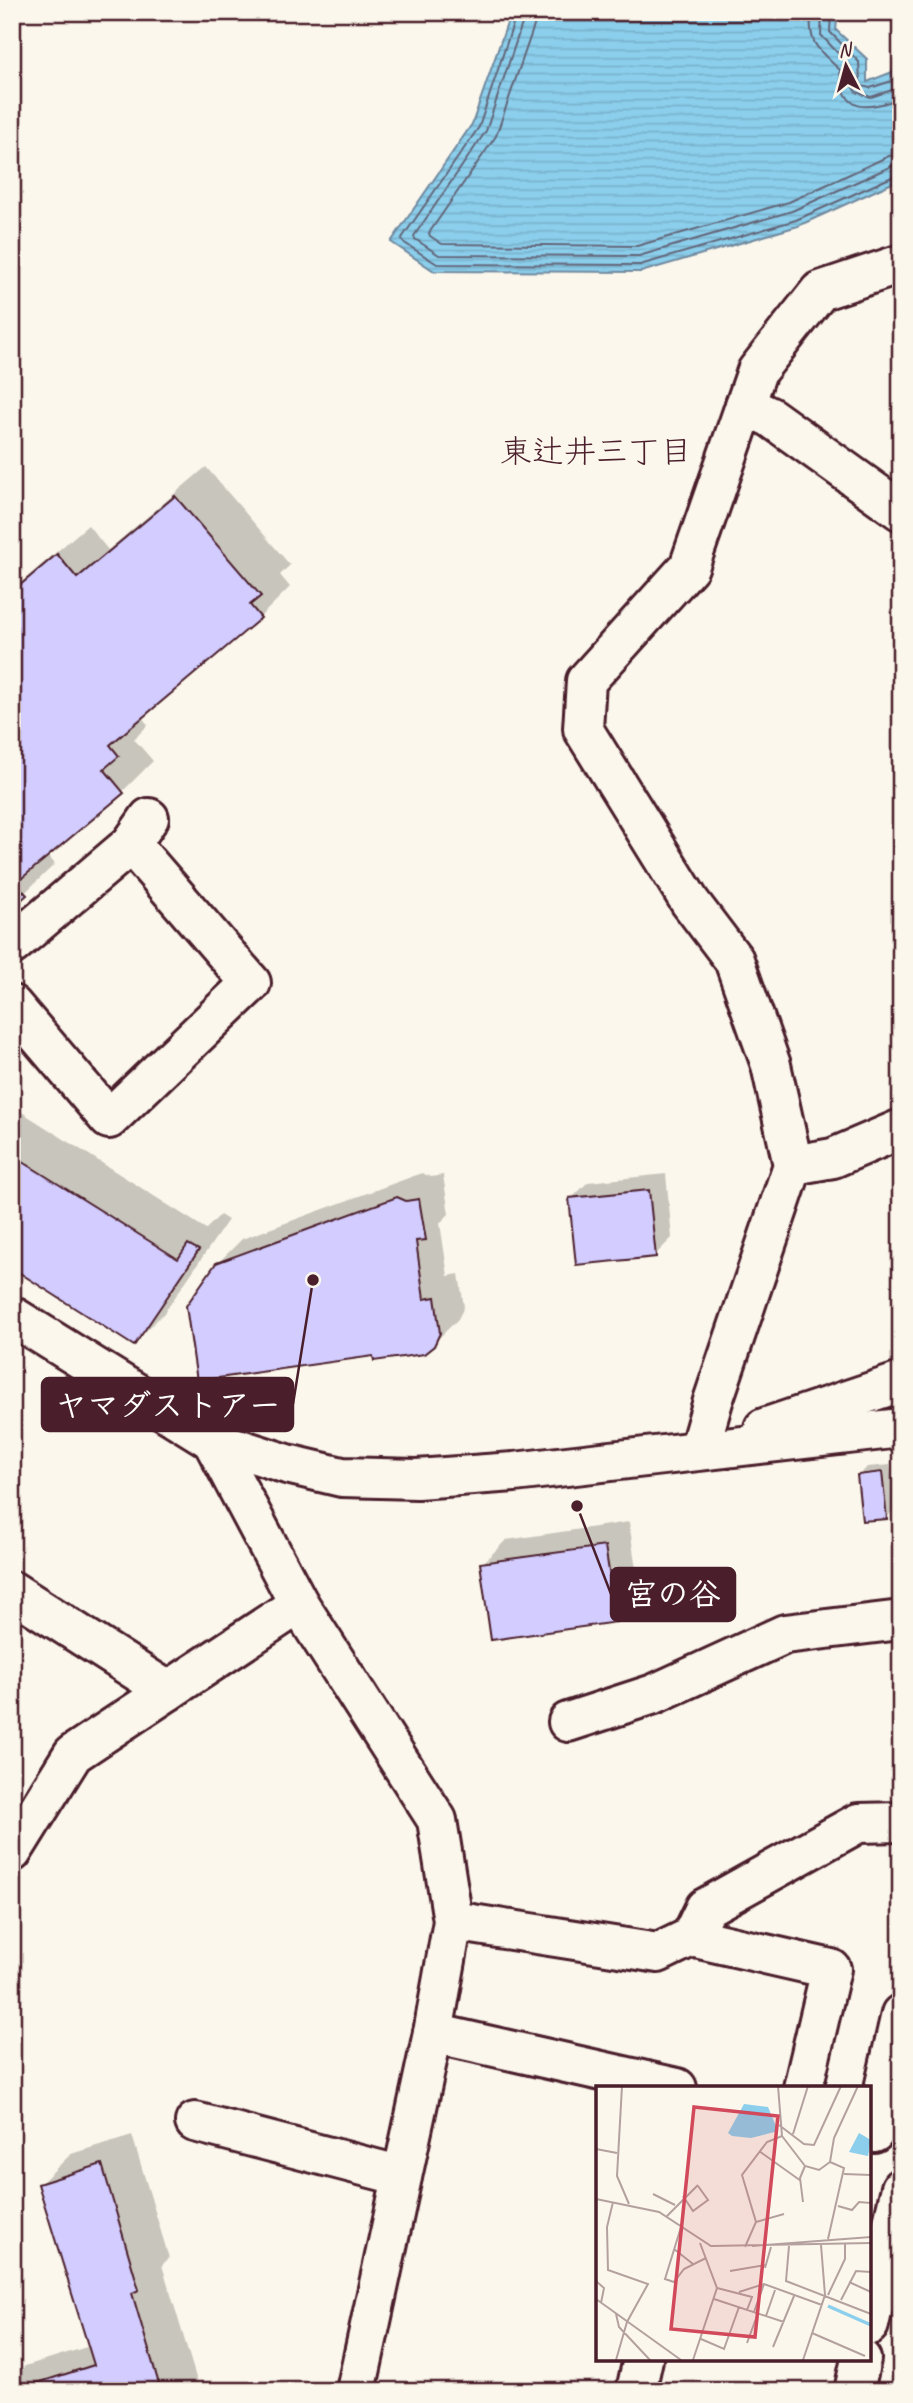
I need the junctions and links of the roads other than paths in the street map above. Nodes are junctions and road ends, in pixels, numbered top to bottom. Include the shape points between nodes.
1 (901, 264) edge
2 (745, 405) junction
3 (901, 511) edge
4 (12, 945) edge
5 (12, 1005) edge
6 (901, 1129) edge
7 (793, 1166) junction
8 (12, 1316) edge
9 (901, 1382) edge
10 (901, 1428) edge
11 (212, 1440) junction
12 (699, 1450) junction
13 (12, 1591) edge
14 (299, 1604) junction
15 (901, 1620) edge
16 (168, 1691) junction
17 (569, 1722) dead end
18 (901, 1822) edge
19 (12, 1852) edge
20 (453, 1922) junction
21 (691, 1937) junction
22 (901, 2014) edge
23 (433, 2032) junction
24 (668, 2086) edge
25 (803, 2086) edge
26 (195, 2122) dead end
27 (881, 2135) edge
28 (402, 2176) junction
29 (901, 2188) edge
30 (871, 2316) edge
31 (643, 2361) edge
32 (862, 2361) edge
33 (356, 2391) edge
34 (636, 2391) edge
35 (854, 2391) edge

1 - 2 street via 820,291 757,371
2 - 3 street via 771,417
2 - 7 street via 689,567 586,681 583,729 690,902 734,960 771,1065
4 - 5 street via 140,831 251,983 109,1119
6 - 7 street via 832,1158
7 - 12 street
8 - 11 street
9 - 12 street
10 - 12 street
11 - 12 street via 342,1477 417,1479
11 - 14 street
13 - 16 street
14 - 16 street
14 - 20 street via 437,1820
15 - 17 street via 785,1634 654,1694
16 - 19 street via 73,1754
18 - 21 street via 858,1823 705,1908
20 - 21 street via 658,1954
20 - 23 street
21 - 25 street via 831,1969
22 - 27 street
23 - 24 street
23 - 28 street
26 - 28 street
28 - 33 street
29 - 30 street
31 - 34 street
32 - 35 street

